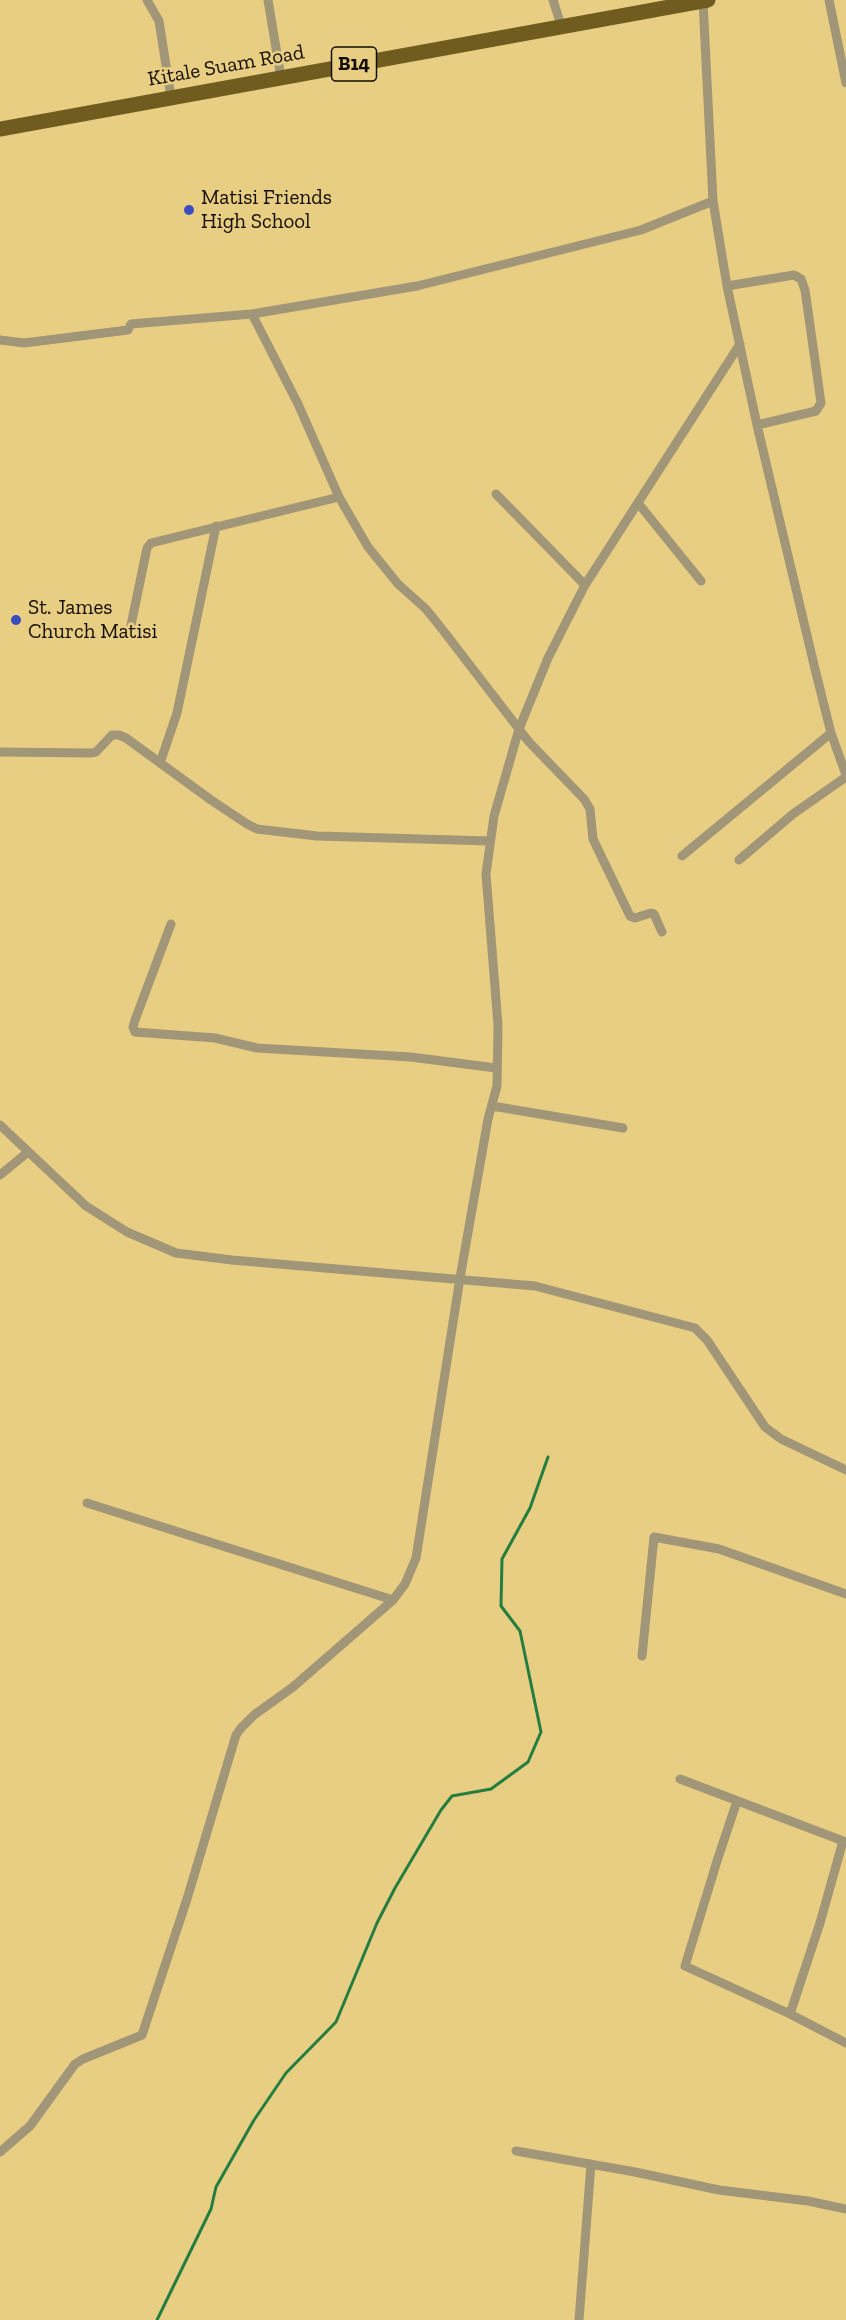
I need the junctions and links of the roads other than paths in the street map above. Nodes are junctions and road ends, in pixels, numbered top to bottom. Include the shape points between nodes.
1 (147, 0) edge
2 (268, 0) edge
3 (553, 0) edge
4 (829, 0) edge
5 (705, 1) edge
6 (667, 3) edge
7 (562, 28) junction
8 (281, 78) junction
9 (846, 83) edge
10 (171, 97) junction
11 (0, 129) edge
12 (713, 201) junction
13 (727, 286) junction
14 (252, 314) junction
15 (0, 340) edge
16 (740, 344) junction
17 (757, 425) junction
18 (496, 494) dead end
19 (339, 497) junction
20 (638, 503) junction
21 (216, 526) junction
22 (701, 581) dead end
23 (585, 585) junction
24 (130, 630) dead end
25 (519, 729) junction
26 (831, 733) junction
27 (0, 752) edge
28 (160, 763) junction
29 (846, 776) edge
30 (490, 841) junction
31 (682, 856) dead end
32 (739, 861) dead end
33 (171, 924) dead end
34 (662, 932) dead end
35 (496, 1068) junction
36 (492, 1106) junction
37 (0, 1125) edge
38 (623, 1128) dead end
39 (28, 1152) junction
40 (0, 1175) edge
41 (460, 1278) junction
42 (846, 1470) edge
43 (87, 1503) dead end
44 (846, 1593) edge
45 (393, 1600) junction
46 (642, 1656) dead end
47 (680, 1779) dead end
48 (738, 1801) junction
49 (845, 1842) edge
50 (790, 2014) junction
51 (846, 2043) edge
52 (516, 2151) dead end
53 (0, 2152) edge
54 (591, 2164) junction
55 (846, 2209) edge
56 (579, 2320) edge

1 - 10 street via 159,21
2 - 8 street
3 - 7 street
4 - 9 street
5 - 6 highway, Kitale Suam Road / B14
5 - 12 street
6 - 7 highway, Kitale Suam Road / B14
7 - 8 highway, Kitale Suam Road / B14
8 - 10 highway, Kitale Suam Road / B14
10 - 11 highway, Kitale Suam Road / B14
12 - 13 street
12 - 14 street via 641,230 557,252 417,286
13 - 16 street
13 - 17 street via 794,275 801,279 805,290 821,403 816,411
14 - 15 street via 131,324 128,330 24,343
14 - 19 street
16 - 17 street
16 - 20 street
17 - 26 street
18 - 23 street
19 - 21 street
19 - 25 street via 375,556 442,629
20 - 22 street
20 - 23 street
21 - 24 street via 151,543
21 - 28 street via 177,712
23 - 25 street via 548,658
25 - 30 street
25 - 34 street via 590,809 593,839 630,916 654,914
26 - 29 street
26 - 31 street
27 - 28 street via 92,753 116,735
28 - 30 street via 257,829 317,836
29 - 32 street via 793,814
30 - 35 street via 486,874 498,1025
33 - 35 street via 135,1020 135,1032 215,1038 257,1048 411,1057
35 - 36 street
36 - 38 street
36 - 41 street
37 - 39 street
39 - 40 street
39 - 41 street via 86,1206 127,1232 176,1253
41 - 42 street via 535,1286 695,1328 765,1427 781,1439
41 - 45 street via 416,1558
43 - 45 street
44 - 46 street via 719,1549 654,1537
45 - 53 street via 293,1687 254,1715 236,1735 142,2035 75,2064 30,2126
47 - 48 street
48 - 49 street
48 - 50 street via 685,1964
49 - 50 street
50 - 51 street
52 - 54 street
54 - 55 street via 719,2190
54 - 56 street

